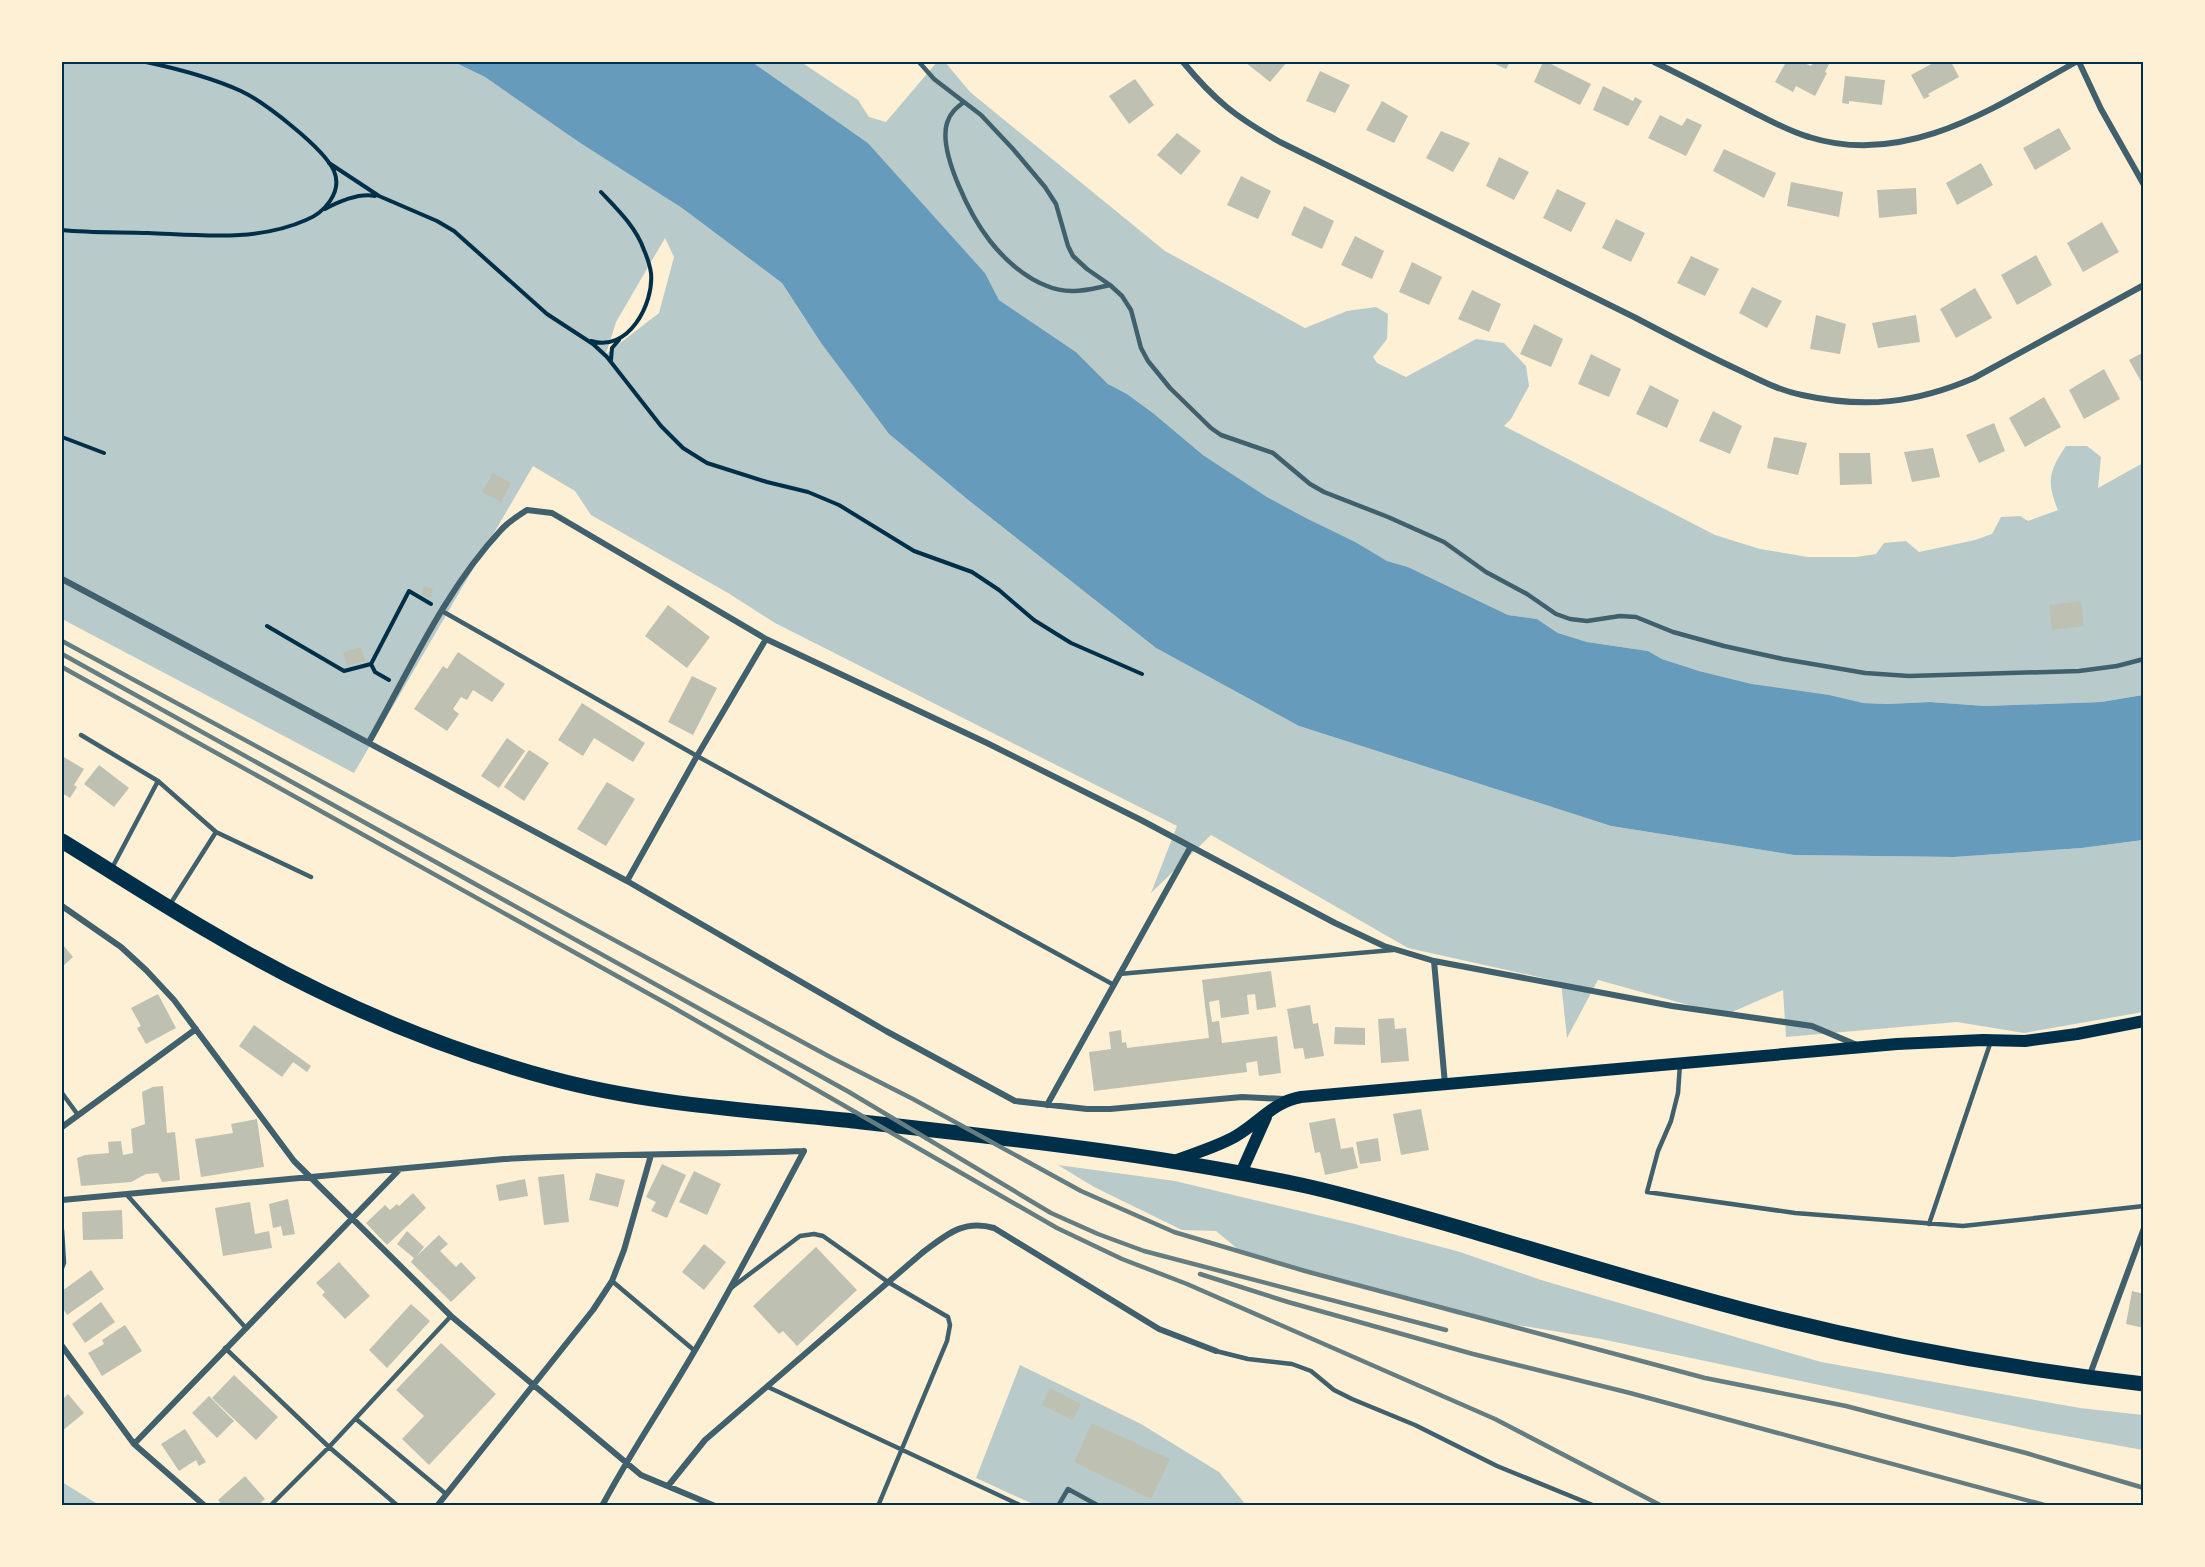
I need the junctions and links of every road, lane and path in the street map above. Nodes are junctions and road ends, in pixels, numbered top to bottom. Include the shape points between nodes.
1 (146, 62) edge
2 (919, 62) edge
3 (1183, 62) edge
4 (1654, 62) edge
5 (2077, 62) edge
6 (964, 102) junction
7 (329, 163) junction
8 (2144, 185) edge
9 (600, 192) dead end
10 (379, 196) junction
11 (320, 212) junction
12 (62, 230) edge
13 (1110, 285) junction
14 (2144, 285) edge
15 (621, 338) junction
16 (585, 339) junction
17 (613, 364) junction
18 (62, 436) edge
19 (104, 453) dead end
20 (62, 579) edge
21 (442, 611) junction
22 (267, 626) dead end
23 (766, 639) junction
24 (2144, 659) edge
25 (370, 664) junction
26 (1142, 674) dead end
27 (401, 686) junction
28 (81, 735) dead end
29 (369, 742) junction
30 (697, 756) junction
31 (158, 781) junction
32 (216, 832) junction
33 (62, 841) edge
34 (1190, 848) junction
35 (111, 871) junction
36 (311, 877) dead end
37 (627, 881) junction
38 (62, 906) edge
39 (169, 906) junction
40 (1396, 950) junction
41 (1434, 961) junction
42 (1119, 974) junction
43 (1114, 985) junction
44 (2144, 1021) edge
45 (196, 1029) junction
46 (1991, 1040) junction
47 (1863, 1048) junction
48 (1680, 1064) junction
49 (1445, 1084) junction
50 (62, 1093) edge
51 (1288, 1099) junction
52 (1047, 1105) junction
53 (1268, 1113) junction
54 (78, 1115) junction
55 (62, 1127) edge
56 (651, 1155) junction
57 (1174, 1161) junction
58 (398, 1170) junction
59 (1241, 1173) junction
60 (309, 1179) junction
61 (126, 1195) junction
62 (62, 1200) edge
63 (2144, 1206) edge
64 (350, 1219) junction
65 (1929, 1224) junction
66 (2144, 1228) edge
67 (62, 1230) edge
68 (62, 1269) edge
69 (612, 1281) junction
70 (888, 1281) junction
71 (731, 1288) junction
72 (451, 1316) junction
73 (245, 1327) junction
74 (62, 1346) edge
75 (225, 1348) junction
76 (695, 1351) junction
77 (1216, 1351) joint
78 (2089, 1378) junction
79 (2144, 1384) edge
80 (533, 1385) junction
81 (768, 1387) junction
82 (356, 1419) junction
83 (134, 1444) junction
84 (329, 1448) junction
85 (900, 1449) junction
86 (626, 1461) junction
87 (668, 1486) junction
88 (446, 1494) junction
89 (205, 1506) edge
90 (270, 1506) edge
91 (398, 1506) edge
92 (436, 1506) edge
93 (602, 1506) edge
94 (715, 1506) edge
95 (878, 1506) edge
96 (1022, 1506) edge
97 (1058, 1506) edge
98 (1099, 1506) edge
99 (1595, 1506) edge

1 - 7 path via 192,72 243,92 293,126
2 - 6 lane
3 - 14 street via 1220,103 1280,142 1709,357 1799,395 1888,402 1947,389
4 - 5 street via 1806,137 1875,145 1939,134
5 - 8 street
6 - 13 lane via 981,115 1046,187 1074,256
6 - 13 lane via 951,112 946,124 946,153 990,241 1029,277 1048,287 1068,291
7 - 10 path
7 - 11 path via 335,173 336,188 331,201
9 - 15 path via 637,233 651,273 641,317
10 - 11 path via 358,196
10 - 16 path via 454,231 547,314
11 - 12 path via 306,220 248,234
13 - 24 lane via 1131,310 1148,361 1211,428 1273,453 1324,492 1444,542 1556,614 1587,621 1636,617 1673,632 1744,650 1865,673 1909,676 2079,671
15 - 16 path via 609,343
15 - 17 path via 612,348
16 - 17 path
17 - 26 path via 661,426 683,448 707,463 839,505 914,551 972,572 1071,643
18 - 19 path
20 - 29 street
21 - 23 street via 502,528 527,510 552,513
21 - 25 path via 409,591
21 - 27 street
21 - 30 lane
22 - 25 path via 344,671
23 - 30 street
23 - 34 street via 987,743
25 - 27 path via 375,672
27 - 29 street
28 - 31 lane
29 - 37 street
30 - 37 street
30 - 43 lane
31 - 32 lane
31 - 35 lane
32 - 36 lane
32 - 39 lane
33 - 35 main road
34 - 40 street via 1335,924
34 - 42 street
35 - 39 main road
37 - 52 street via 1006,1097
38 - 45 street via 146,969
39 - 57 main road via 209,932 331,996 427,1037 556,1080 668,1102 1045,1142
40 - 41 street
40 - 42 lane
41 - 47 street via 1672,1006 1812,1026
41 - 49 street
42 - 43 street
43 - 52 street
44 - 46 main road via 2025,1041
45 - 54 street
45 - 60 street
46 - 47 main road
46 - 65 lane
47 - 48 main road
48 - 49 main road
48 - 65 lane via 1671,1121 1647,1192 1795,1213
49 - 51 main road
50 - 54 lane
51 - 52 street via 1242,1097 1110,1109
51 - 53 main road
53 - 57 main road via 1217,1145
53 - 59 main road
54 - 55 street
56 - 58 street via 563,1155
56 - 69 street
56 - 71 street via 804,1151
57 - 59 main road
58 - 60 street
58 - 64 street
59 - 78 main road via 1391,1208 1713,1302 1858,1339 1988,1364
60 - 61 street
60 - 64 street
61 - 62 street
61 - 73 lane
63 - 65 lane via 1964,1226
64 - 72 street
64 - 73 street
66 - 78 street
67 - 68 lane
69 - 76 lane
69 - 80 street
70 - 71 lane via 823,1236 814,1234 800,1236
70 - 77 street via 948,1234 981,1224 994,1228 1159,1329
70 - 81 street
70 - 85 lane via 948,1317 950,1325 940,1359
71 - 76 street
72 - 80 street
72 - 82 lane
73 - 75 street
74 - 83 street
75 - 83 street
75 - 84 lane
76 - 86 street
77 - 99 lane via 1311,1371 1352,1399
78 - 79 main road
80 - 86 street
80 - 88 street
81 - 85 lane
81 - 87 street via 705,1440
82 - 84 lane
82 - 88 lane
83 - 89 street
84 - 90 lane
84 - 91 lane
85 - 95 lane
85 - 96 lane
86 - 87 street via 641,1475
86 - 93 street
87 - 94 street
88 - 92 street
97 - 98 lane via 1068,1489

